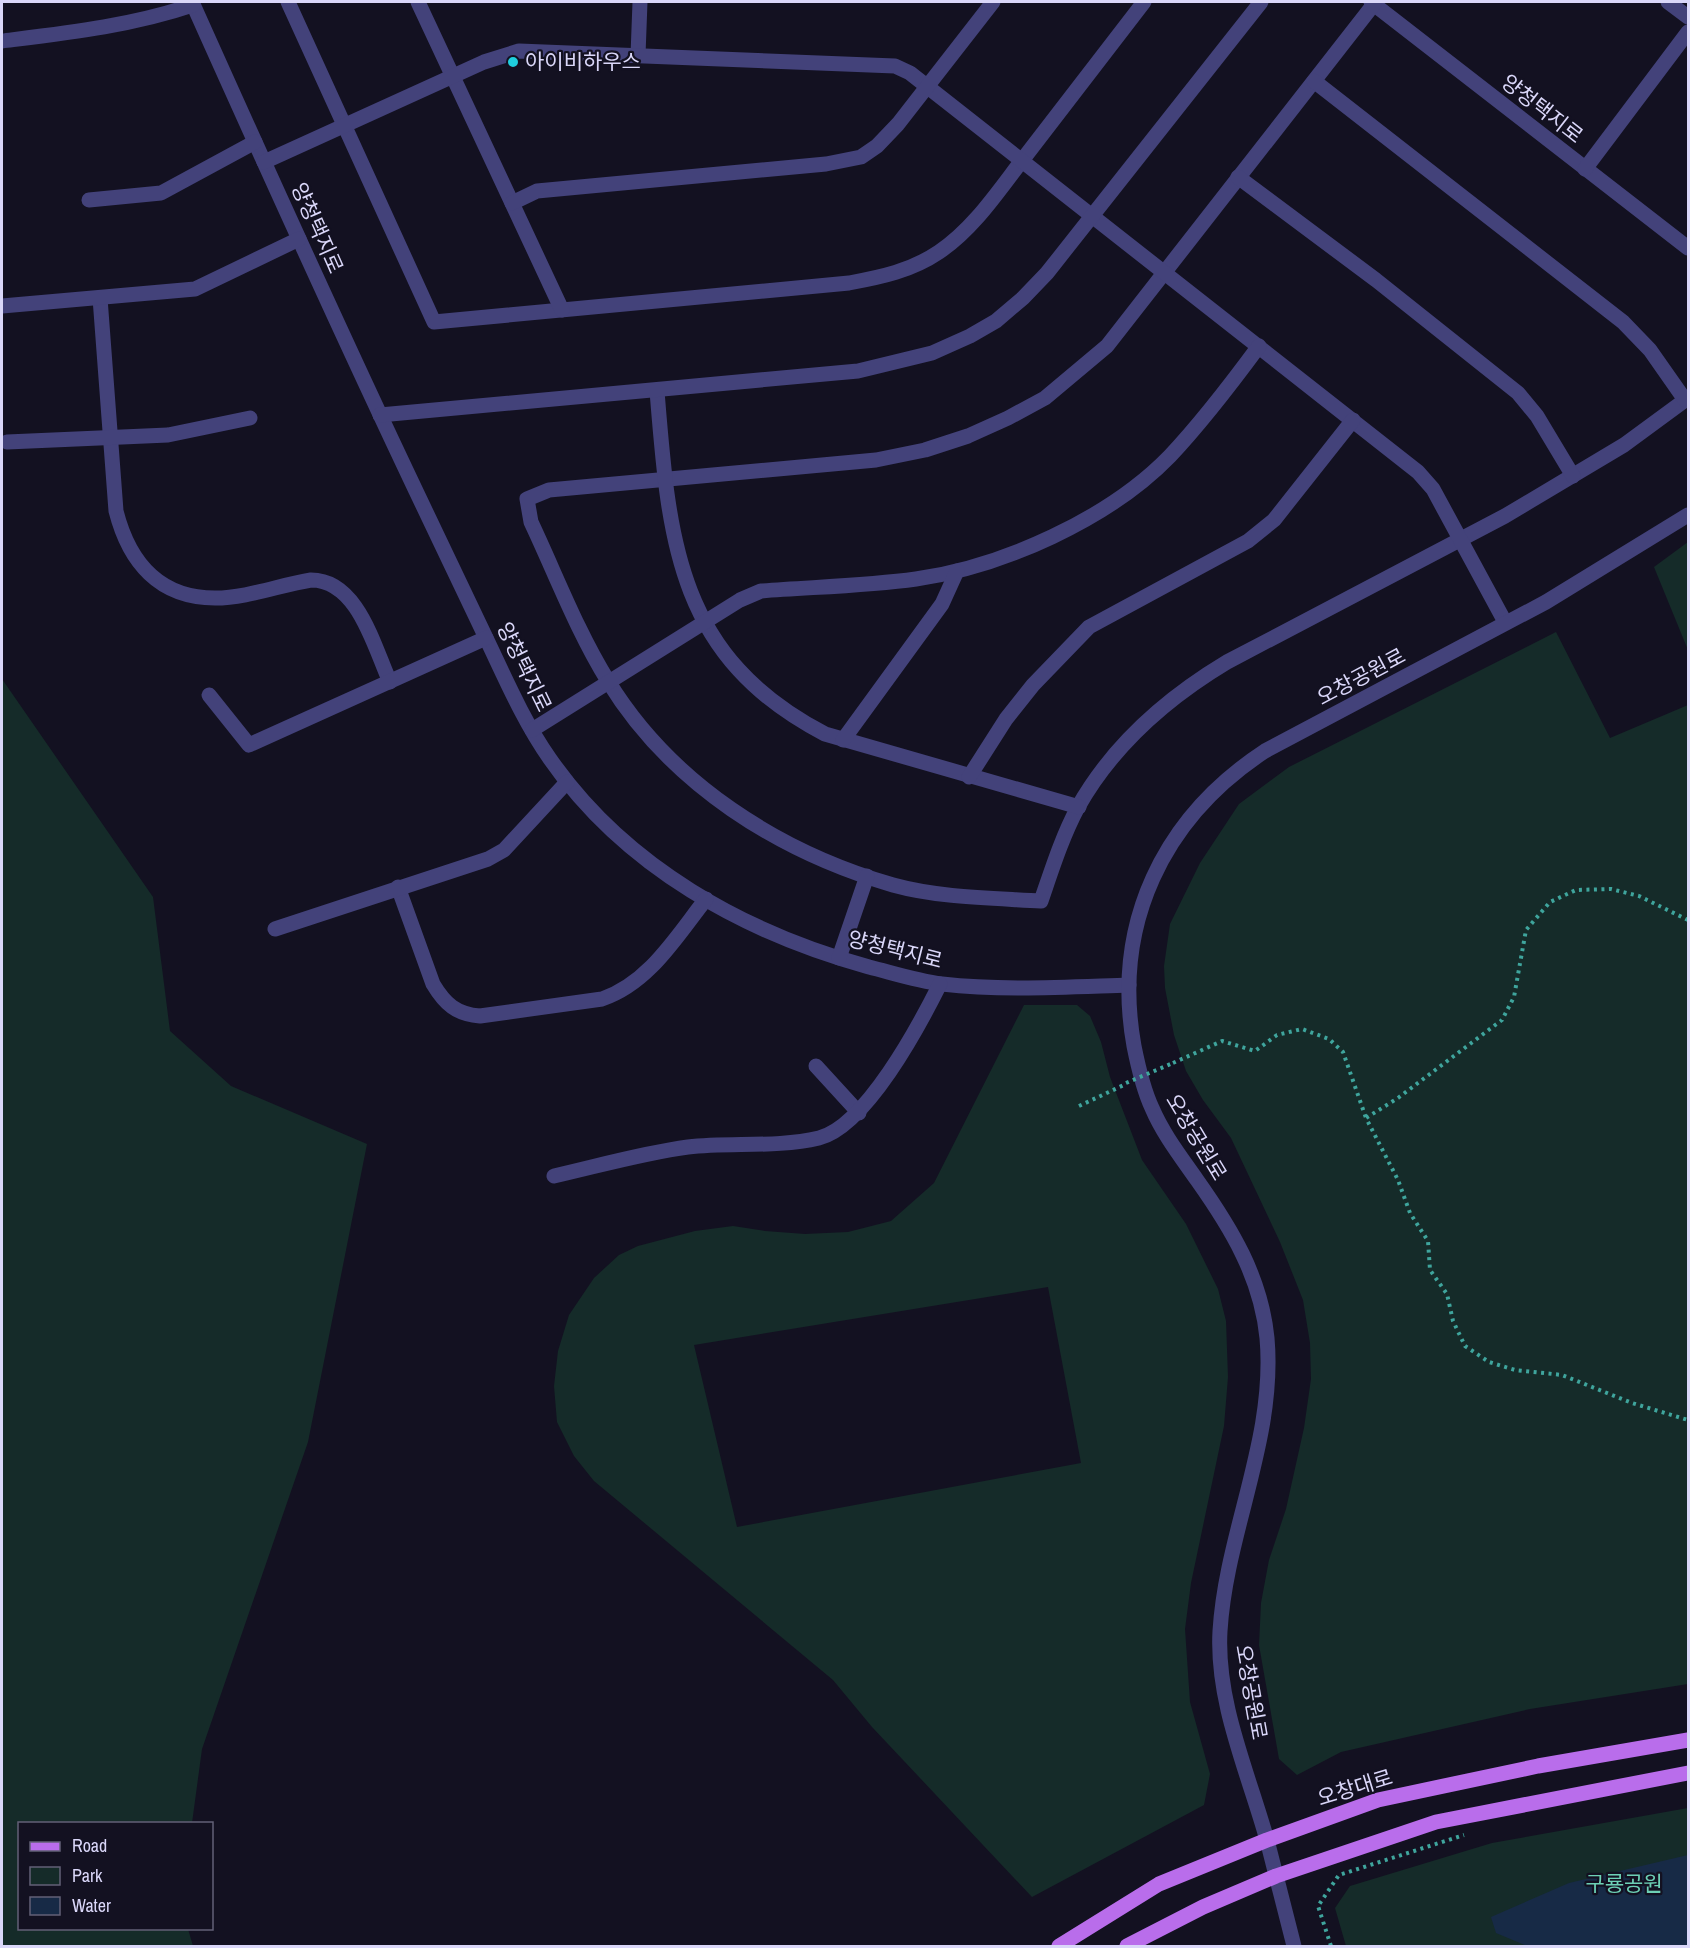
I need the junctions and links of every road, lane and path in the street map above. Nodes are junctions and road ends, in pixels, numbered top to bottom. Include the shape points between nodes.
1 (288, 2) edge
2 (418, 2) edge
3 (640, 2) edge
4 (993, 2) edge
5 (1144, 2) edge
6 (1261, 2) edge
7 (1668, 2) edge
8 (193, 3) edge
9 (1373, 3) edge
10 (1689, 18) edge
11 (1689, 32) edge
12 (2, 41) edge
13 (638, 55) junction
14 (453, 76) junction
15 (1314, 81) junction
16 (927, 86) junction
17 (344, 125) junction
18 (255, 142) junction
19 (1022, 160) junction
20 (264, 162) junction
21 (1585, 170) junction
22 (1238, 177) junction
23 (89, 200) dead end
24 (512, 203) junction
25 (1093, 215) junction
26 (299, 239) junction
27 (1689, 248) edge
28 (1165, 272) junction
29 (100, 298) junction
30 (2, 306) edge
31 (562, 310) junction
32 (1259, 346) junction
33 (657, 391) junction
34 (1687, 399) edge
35 (380, 415) junction
36 (250, 418) dead end
37 (1353, 420) junction
38 (109, 438) junction
39 (7, 442) dead end
40 (1573, 476) junction
41 (664, 480) junction
42 (1689, 515) edge
43 (1461, 539) junction
44 (957, 571) junction
45 (1505, 622) junction
46 (706, 623) junction
47 (486, 638) junction
48 (390, 682) junction
49 (609, 683) junction
50 (208, 695) dead end
51 (532, 730) junction
52 (843, 740) junction
53 (969, 777) junction
54 (567, 782) junction
55 (1079, 807) junction
56 (867, 876) junction
57 (398, 887) junction
58 (706, 899) junction
59 (1689, 920) edge
60 (275, 929) dead end
61 (839, 958) junction
62 (940, 984) junction
63 (1129, 985) junction
64 (816, 1066) dead end
65 (1079, 1106) dead end
66 (859, 1113) junction
67 (1366, 1118) junction
68 (554, 1176) dead end
69 (1689, 1420) edge
70 (1689, 1740) edge
71 (1689, 1773) edge
72 (1469, 1834) dead end
73 (1267, 1840) junction
74 (1276, 1876) junction
75 (1059, 1947) edge
76 (1127, 1947) edge
77 (1294, 1947) edge
78 (1331, 1947) edge

1 - 17 street
2 - 14 street
3 - 13 street
4 - 16 street
5 - 19 street
6 - 25 street
7 - 10 street
8 - 12 street via 167,14 93,30
8 - 18 street, 양청택지로
9 - 15 street
9 - 21 street, 양청택지로
11 - 21 street
13 - 14 street via 519,51
13 - 16 street via 895,66
14 - 17 street
14 - 24 street
15 - 22 street
15 - 34 street via 1623,322
16 - 19 street
16 - 24 street via 877,146 861,157 537,191
17 - 20 street
17 - 31 street via 434,322
18 - 20 street, 양청택지로
18 - 23 street via 161,193
19 - 25 street
19 - 31 street via 961,234 940,252 890,275 839,285
20 - 26 street, 양청택지로
21 - 27 street, 양청택지로
22 - 28 street
22 - 40 street via 1518,393 1537,416
24 - 31 street
25 - 28 street
25 - 33 street via 1023,298 979,331 932,353 858,371
26 - 29 street via 195,289
26 - 35 street, 양청택지로
28 - 32 street
28 - 41 street via 1107,346 1078,372 1045,398 968,436 876,460
29 - 30 street
29 - 38 street
32 - 37 street
32 - 44 street via 1169,457 1102,509 1008,556
33 - 35 street
33 - 41 street
34 - 40 street
35 - 47 street, 양청택지로
36 - 38 street via 168,435
37 - 43 street via 1418,472 1433,489
37 - 53 street via 1274,520 1248,541 1089,627 1033,685
38 - 39 street
38 - 48 street via 122,536 135,561 154,578 174,590 216,598 324,580 350,600
40 - 43 street
41 - 46 street via 680,565
41 - 49 street via 549,490 527,499 531,522
42 - 45 street, 오창공원로 via 1593,575
43 - 45 street
43 - 55 street via 1189,684 1133,735 1102,771
44 - 46 street via 915,579 761,591
44 - 52 street via 942,604
45 - 63 street, 오창공원로 via 1265,751 1214,789 1177,834 1149,887 1134,929
46 - 49 street
46 - 52 street via 735,666 760,692 793,717
47 - 48 street
47 - 51 street, 양청택지로
48 - 50 street via 249,745
49 - 51 street
49 - 56 street via 655,744 711,795 774,836
51 - 54 street, 양청택지로
52 - 53 street
53 - 55 street
54 - 57 street via 504,850 488,859
54 - 58 street, 양청택지로 via 630,845 673,880
55 - 56 street via 1060,845 1041,901 934,892
56 - 61 street
57 - 58 street via 442,999 453,1010 480,1016 602,999 619,993 648,971
57 - 60 street
58 - 61 street, 양청택지로 via 795,944
59 - 67 path via 1639,896 1611,889 1576,890 1550,902 1526,930 1514,997 1502,1020
61 - 62 street, 양청택지로
62 - 63 street, 양청택지로 via 1013,988
62 - 66 street
63 - 73 street, 오창공원로 via 1132,1032 1151,1108 1238,1245 1252,1270 1261,1301 1268,1399 1223,1599 1220,1636 1227,1704
64 - 66 street
65 - 67 path, bridge via 1222,1041 1255,1051 1277,1035 1302,1029 1329,1039 1343,1052
66 - 68 street via 822,1137 760,1145 688,1147
67 - 69 path via 1410,1213 1428,1240 1430,1270 1447,1294 1464,1346 1490,1362 1515,1370 1562,1375 1632,1403
70 - 73 main road, 오창대로 via 1538,1766 1378,1800
71 - 74 main road via 1436,1822
72 - 78 path via 1339,1875 1318,1906
73 - 74 street, 오창공원로
73 - 75 main road, 오창대로 via 1159,1884
74 - 76 main road
74 - 77 street, 오창공원로

